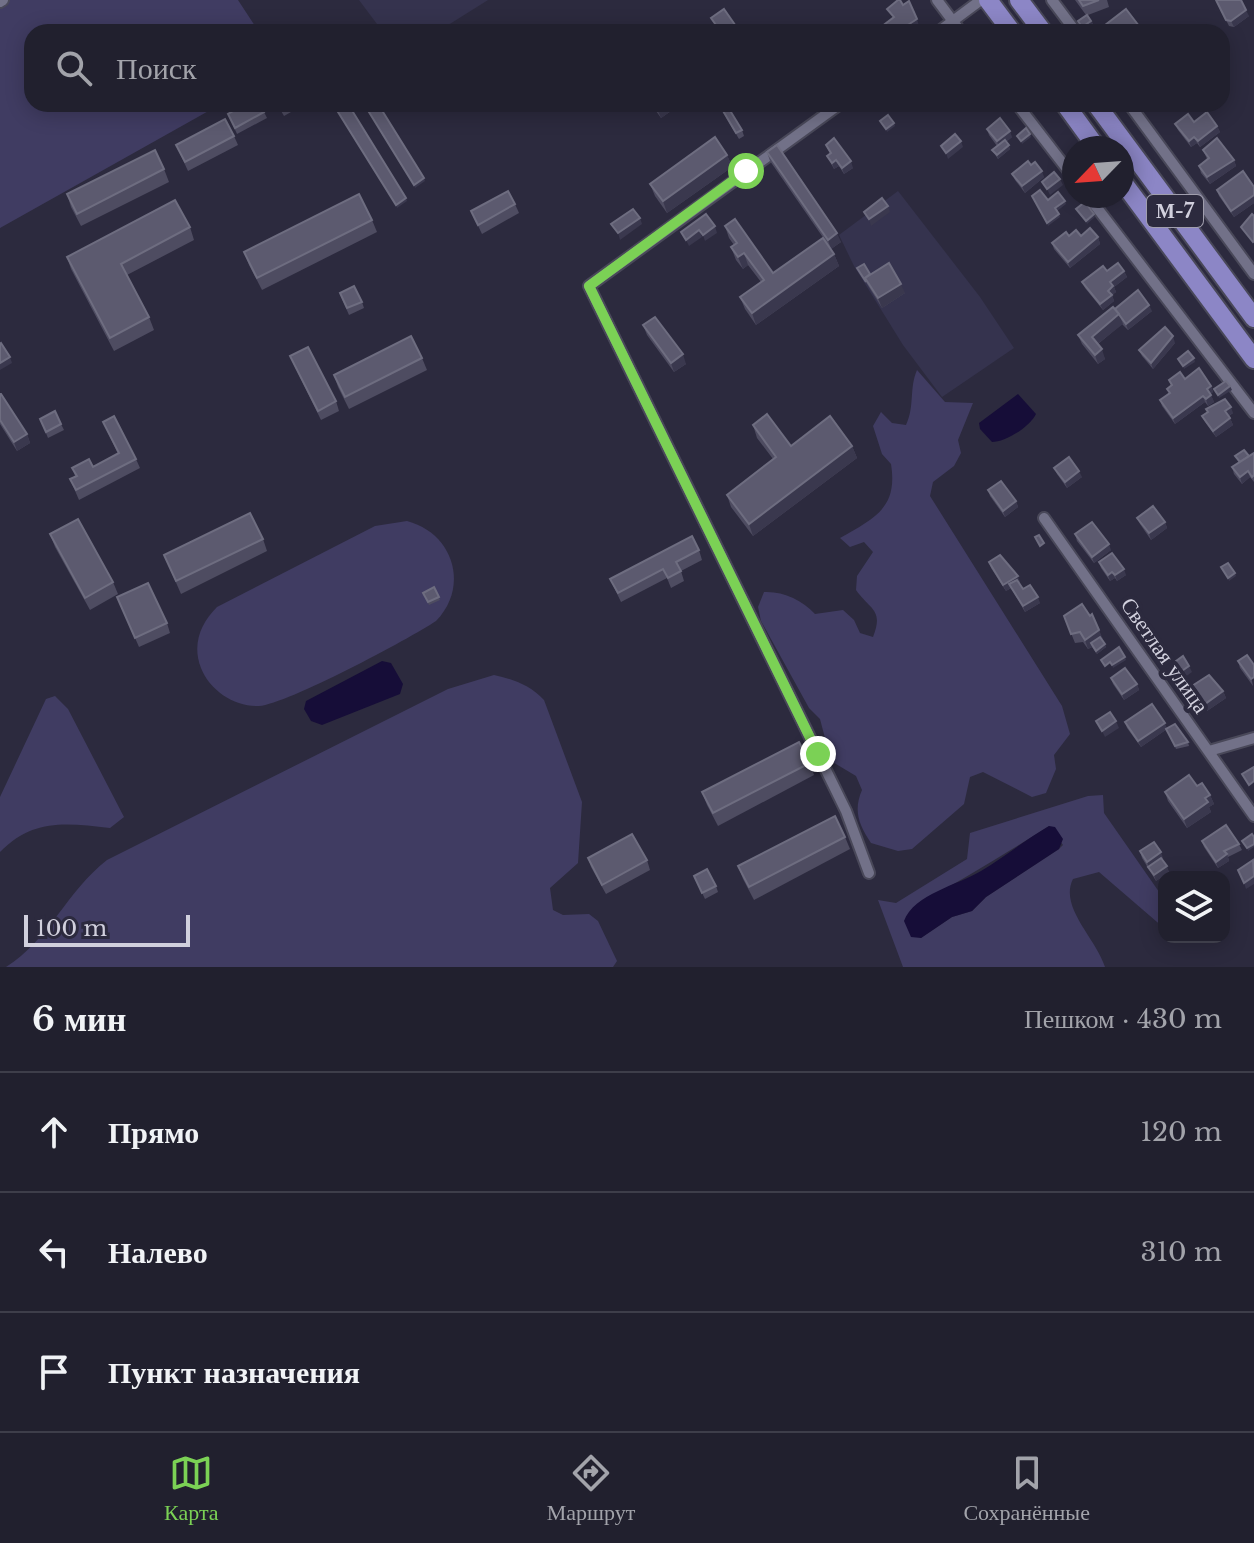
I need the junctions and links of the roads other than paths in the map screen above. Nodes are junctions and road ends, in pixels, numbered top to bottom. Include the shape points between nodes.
1 (937, 0) edge
2 (981, 0) edge
3 (988, 0) edge
4 (1019, 0) edge
5 (1052, 0) edge
6 (953, 22) junction
7 (950, 24) edge
8 (1006, 24) edge
9 (1037, 24) edge
10 (1070, 24) edge
11 (829, 112) edge
12 (1023, 112) edge
13 (1071, 112) edge
14 (1102, 112) edge
15 (1135, 112) edge
16 (1088, 136) edge
17 (1062, 162) edge
18 (1134, 197) edge
19 (1097, 208) edge
20 (1254, 274) edge
21 (1254, 318) edge
22 (1254, 359) edge
23 (1254, 413) edge
24 (1044, 518) dead end
25 (1254, 738) edge
26 (1209, 751) junction
27 (1254, 816) edge
28 (869, 873) dead end

1 - 6 street
2 - 6 street
3 - 8 highway
4 - 9 highway
5 - 10 street
6 - 7 street
11 - 28 street via 589,286 846,811
12 - 17 street
13 - 16 highway
14 - 21 highway, М-7
15 - 20 street
18 - 22 highway, М-7
19 - 23 street
24 - 26 street, Светлая улица
25 - 26 street
26 - 27 street, Светлая улица

